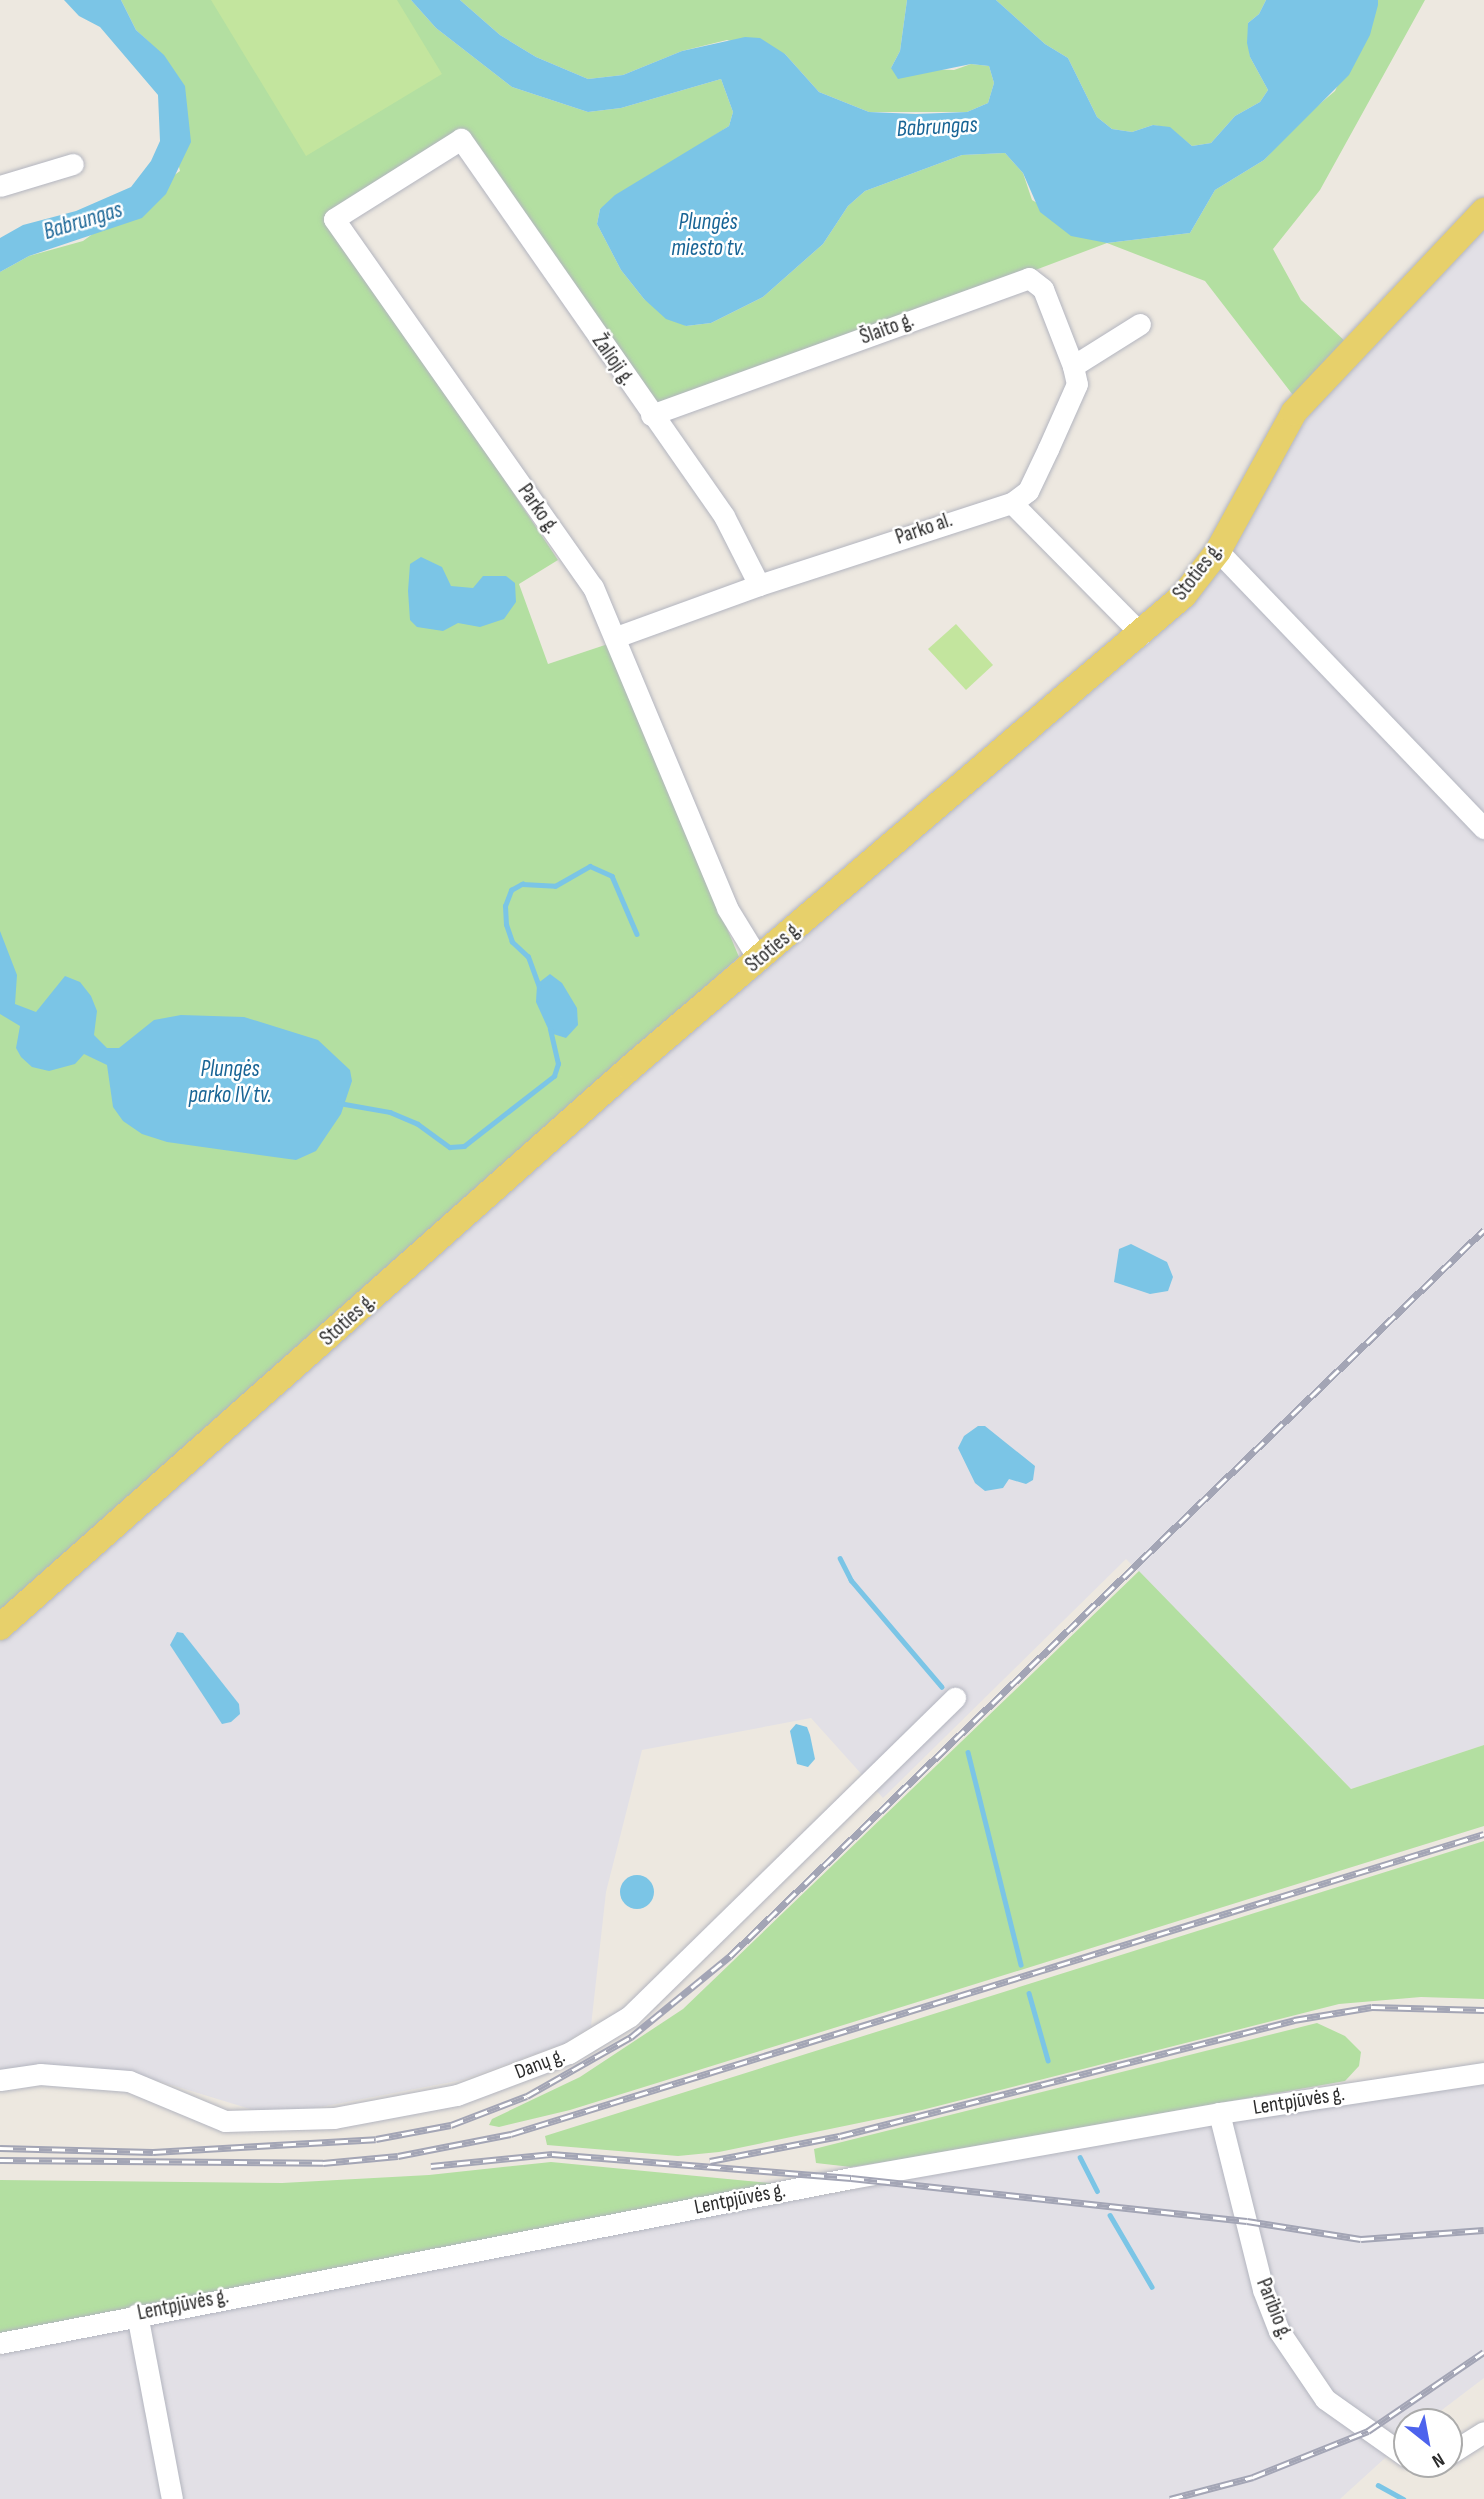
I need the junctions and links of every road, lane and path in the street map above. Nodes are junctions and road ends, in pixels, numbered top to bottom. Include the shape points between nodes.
1 (461, 139) joint
2 (73, 164) dead end
3 (0, 186) edge
4 (1484, 211) edge
5 (1140, 324) dead end
6 (1073, 366) junction
7 (651, 415) junction
8 (1012, 503) junction
9 (1218, 551) junction
10 (759, 585) junction
11 (1141, 634) junction
12 (616, 637) junction
13 (1484, 828) edge
14 (759, 960) junction
15 (0, 1627) edge
16 (955, 1698) dead end
17 (1484, 2073) edge
18 (0, 2080) edge
19 (1219, 2113) junction
20 (136, 2314) junction
21 (0, 2343) edge
22 (1484, 2432) edge
23 (1463, 2445) edge
24 (1393, 2447) edge
25 (172, 2499) edge

1 - 7 street, Žalioji g.
1 - 12 street, Parko g. via 334,219 593,587
2 - 3 street
4 - 9 main road, Stoties g. via 1294,412
5 - 6 street
6 - 7 street, Šlaito g. via 1043,289 1029,278
6 - 8 street via 1077,384 1028,491
7 - 10 street, Žalioji g. via 724,516
8 - 10 street, Parko al.
8 - 11 street
9 - 11 main road, Stoties g. via 1184,595
9 - 13 street
10 - 12 street, Parko al.
11 - 14 main road, Stoties g.
12 - 14 street, Parko g. via 726,908
14 - 15 main road, Stoties g. via 630,1068
16 - 18 street, Danų g. via 630,2016 569,2053 457,2095 334,2118 225,2121 129,2081 40,2074
17 - 19 street, Lentpjūvės g.
19 - 20 street, Lentpjūvės g.
19 - 24 street, Paribio g. via 1263,2290 1279,2331 1325,2399
20 - 21 street, Lentpjūvės g.
20 - 25 street
22 - 23 street

